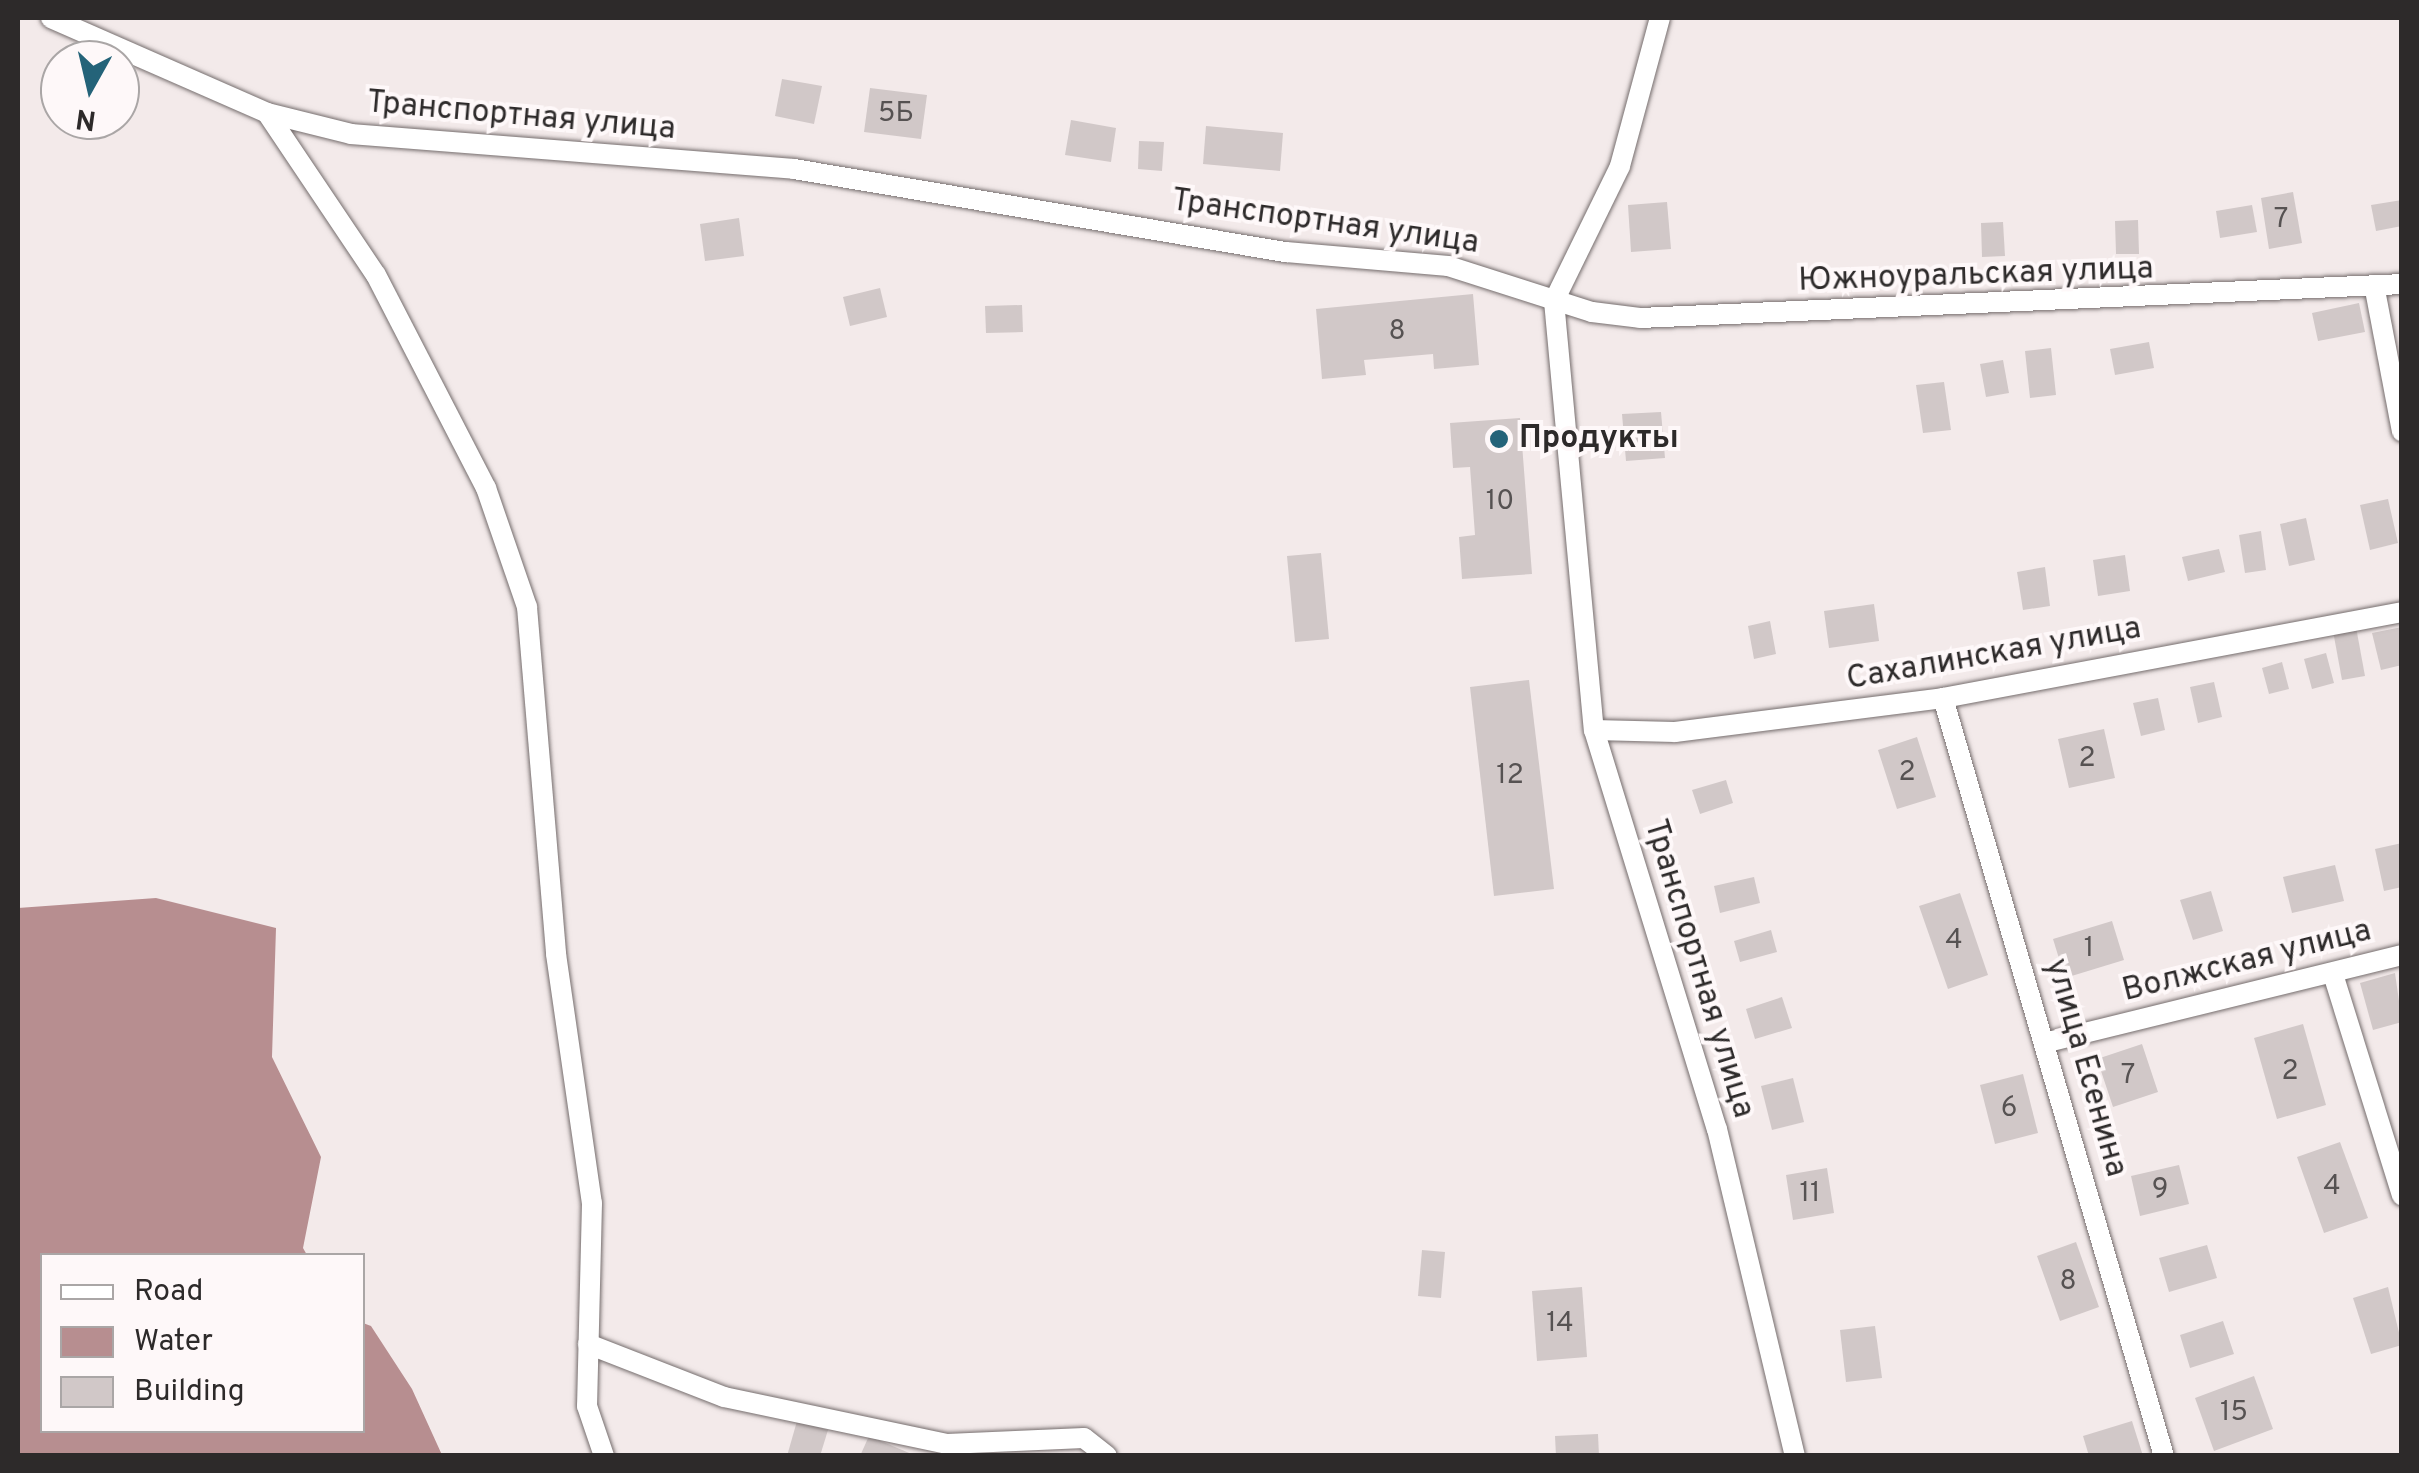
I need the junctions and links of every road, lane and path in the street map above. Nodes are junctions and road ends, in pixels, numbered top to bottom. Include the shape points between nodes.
1 (50, 18) edge
2 (1660, 18) edge
3 (267, 113) junction
4 (2402, 284) edge
5 (2376, 290) junction
6 (1554, 300) junction
7 (2402, 431) edge
8 (2402, 612) edge
9 (1943, 698) junction
10 (1594, 730) junction
11 (2402, 954) edge
12 (2333, 974) junction
13 (2048, 1042) junction
14 (2402, 1195) edge
15 (588, 1344) junction
16 (604, 1456) edge
17 (1107, 1456) edge
18 (1795, 1456) edge
19 (2164, 1456) edge

1 - 3 street, Транспортная улица
2 - 6 street via 1620,166
3 - 6 street, Транспортная улица via 351,134 794,168 1286,252 1448,266
3 - 15 street via 376,274 486,488 527,606 556,954 592,1204
4 - 5 street, Южноуральская улица
5 - 6 street, Южноуральская улица via 1640,318
5 - 7 street
6 - 10 street, Транспортная улица
8 - 9 street, Сахалинская улица
9 - 10 street, Сахалинская улица via 1676,732
9 - 13 street, улица Есенина
10 - 18 street, Транспортная улица via 1717,1129
11 - 12 street, Волжская улица
12 - 13 street, Волжская улица
12 - 14 street
13 - 19 street, улица Есенина
15 - 16 street via 586,1406
15 - 17 street via 724,1398 947,1444 1084,1438

